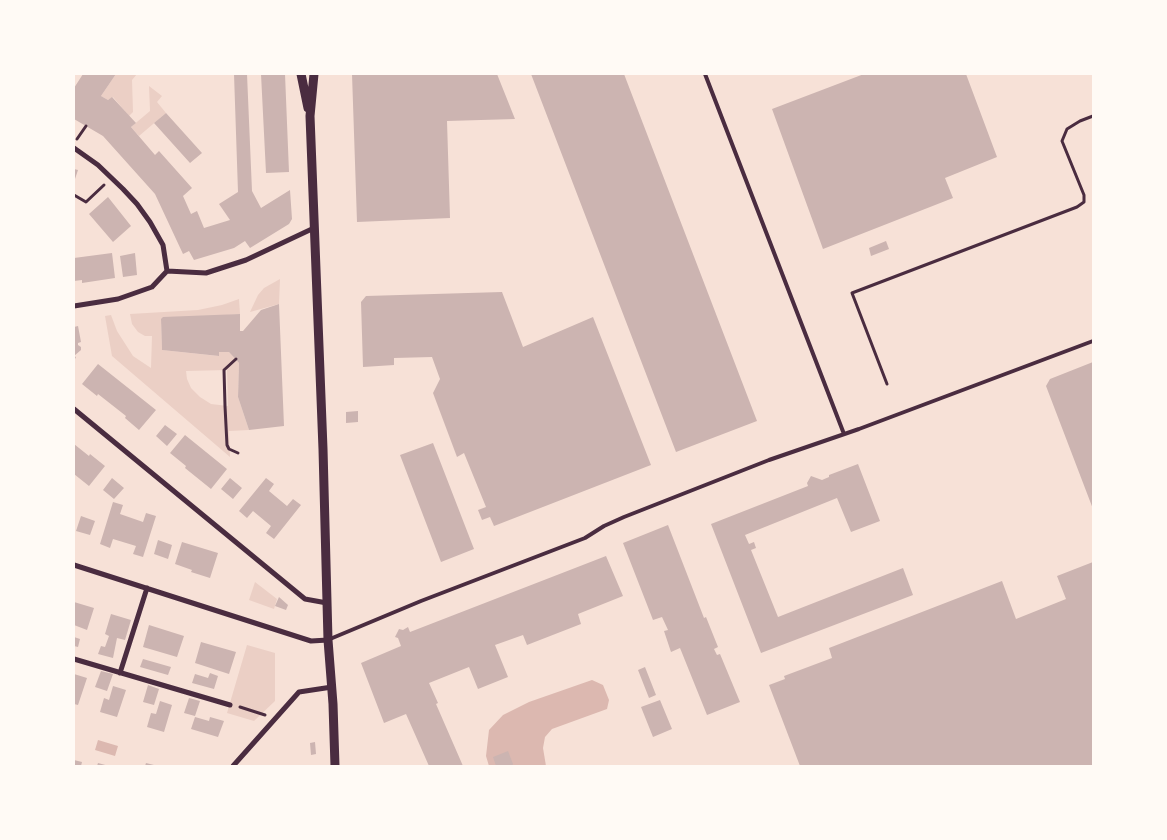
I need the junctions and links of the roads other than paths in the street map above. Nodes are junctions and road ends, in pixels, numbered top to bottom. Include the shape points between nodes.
1 (301, 74) edge
2 (314, 74) edge
3 (705, 74) edge
4 (310, 116) junction
5 (74, 148) edge
6 (314, 228) junction
7 (167, 270) junction
8 (74, 306) edge
9 (1093, 341) edge
10 (74, 409) edge
11 (844, 434) junction
12 (74, 565) edge
13 (148, 588) junction
14 (328, 603) junction
15 (328, 640) junction
16 (74, 659) edge
17 (120, 673) junction
18 (332, 687) junction
19 (230, 705) road end
20 (233, 766) edge
21 (335, 766) edge

1 - 4 street
2 - 4 street
3 - 11 lane
4 - 6 street
5 - 7 street via 124,189 150,222 163,245
6 - 7 street via 246,260 206,273
6 - 14 street
7 - 8 street via 152,287 118,299
9 - 11 lane
10 - 14 street via 306,599
11 - 15 lane via 624,517 585,538
12 - 13 street
13 - 15 street via 311,641
13 - 17 street
14 - 15 street
15 - 18 street
16 - 17 street
17 - 19 street
18 - 20 street via 299,692
18 - 21 street

